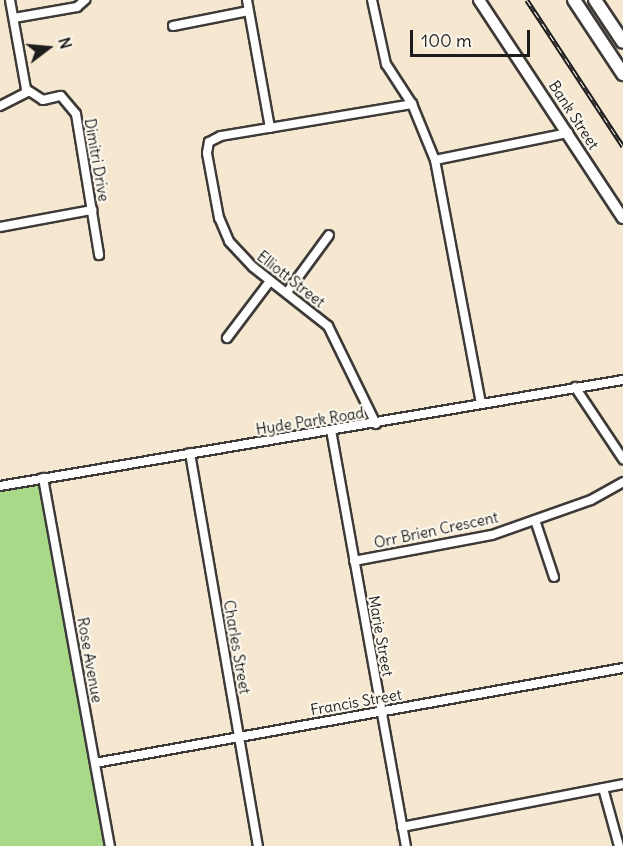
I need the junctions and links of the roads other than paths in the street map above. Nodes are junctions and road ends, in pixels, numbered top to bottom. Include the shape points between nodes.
1 (10, 0) edge
2 (85, 0) edge
3 (247, 0) edge
4 (372, 0) edge
5 (479, 0) edge
6 (574, 0) edge
7 (594, 0) edge
8 (249, 12) junction
9 (14, 18) junction
10 (172, 26) dead end
11 (623, 42) edge
12 (623, 74) edge
13 (28, 92) junction
14 (412, 104) junction
15 (0, 106) edge
16 (270, 128) junction
17 (568, 133) junction
18 (435, 160) junction
19 (92, 210) junction
20 (623, 218) edge
21 (0, 227) edge
22 (329, 236) dead end
23 (99, 255) dead end
24 (270, 281) junction
25 (288, 291) junction
26 (227, 338) dead end
27 (623, 380) edge
28 (575, 387) junction
29 (481, 403) junction
30 (376, 424) junction
31 (331, 430) junction
32 (190, 453) junction
33 (623, 459) edge
34 (43, 478) junction
35 (623, 482) edge
36 (0, 486) edge
37 (535, 520) junction
38 (354, 561) junction
39 (555, 577) dead end
40 (623, 668) edge
41 (381, 711) junction
42 (239, 737) junction
43 (95, 763) junction
44 (623, 784) edge
45 (603, 788) junction
46 (402, 827) junction
47 (110, 846) edge
48 (258, 846) edge
49 (406, 846) edge
50 (619, 846) edge

1 - 9 street
2 - 9 street via 76,7
3 - 8 street
4 - 14 street via 386,64
5 - 17 main road, Bank Street
6 - 12 highway
7 - 11 highway
8 - 10 street
8 - 16 street
9 - 13 street
13 - 15 street
13 - 19 street, Dimitri Drive via 43,100 61,96 71,103
14 - 16 street, Elliott Street
14 - 18 street
16 - 24 street, Elliott Street via 221,136 209,141 207,153 219,218 229,241
17 - 18 street
17 - 20 main road, Bank Street
18 - 29 street
19 - 21 street
19 - 23 street, Dimitri Drive
22 - 25 street
24 - 25 street, Elliott Street
24 - 26 street
25 - 30 street, Elliott Street via 328,326
27 - 28 street, Hyde Park Road
28 - 29 street, Hyde Park Road
28 - 33 street
29 - 30 street, Hyde Park Road
30 - 31 street, Hyde Park Road
31 - 32 street, Hyde Park Road
31 - 38 street, Marie Street
32 - 34 street, Hyde Park Road
32 - 42 street, Charles Street
34 - 36 street, Hyde Park Road
34 - 43 street, Rose Avenue
35 - 37 street, Orr Brien Crescent
37 - 38 street, Orr Brien Crescent via 492,535
37 - 39 street
38 - 41 street, Marie Street
40 - 41 street, Francis Street
41 - 42 street, Francis Street
41 - 46 street, Marie Street
42 - 43 street, Francis Street
42 - 48 street, Charles Street
43 - 47 street, Rose Avenue
44 - 45 street
45 - 46 street
45 - 50 street
46 - 49 street, Marie Street

